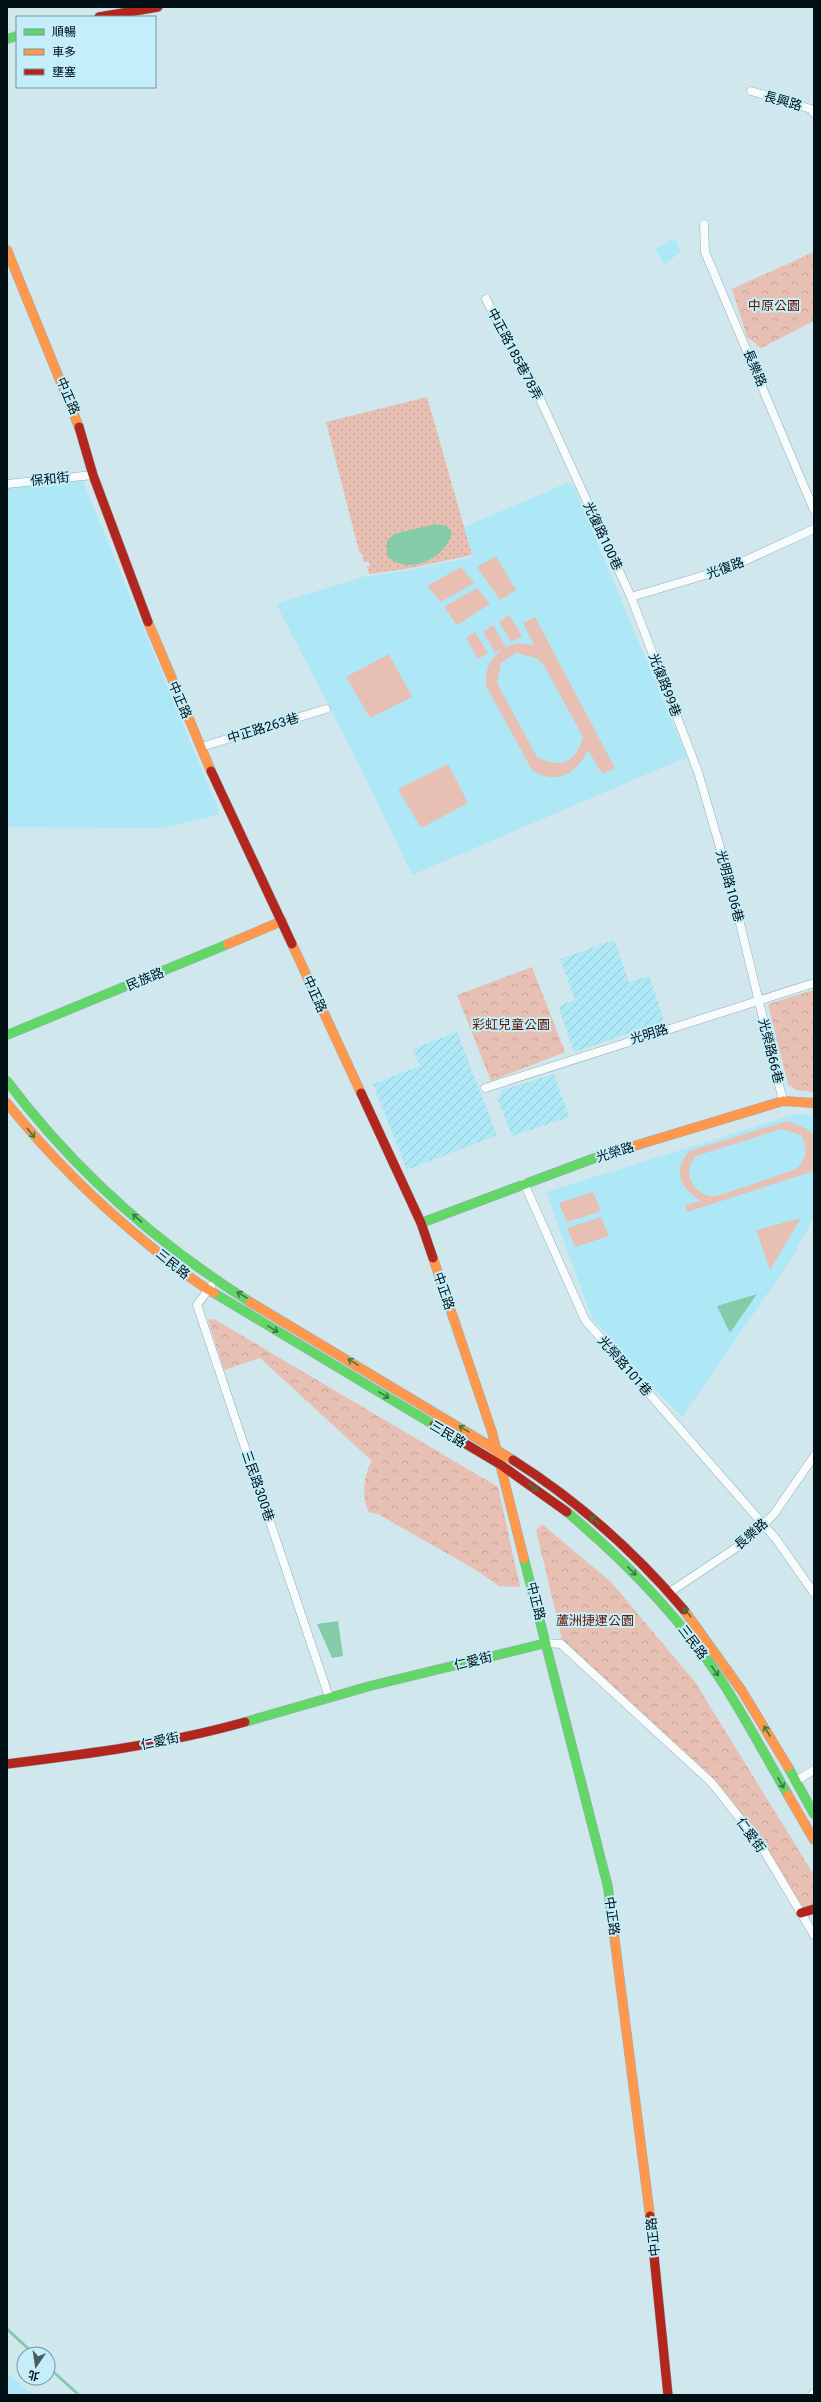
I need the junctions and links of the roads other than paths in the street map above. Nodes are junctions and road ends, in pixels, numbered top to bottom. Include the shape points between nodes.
1 (158, 7) edge
2 (105, 16) edge
3 (751, 91) dead end
4 (814, 113) edge
5 (704, 224) dead end
6 (7, 250) edge
7 (486, 299) dead end
8 (93, 475) junction
9 (574, 475) joint
10 (7, 484) edge
11 (814, 510) edge
12 (814, 529) edge
13 (631, 597) junction
14 (326, 709) dead end
15 (201, 747) junction
16 (698, 772) joint
17 (282, 921) junction
18 (814, 983) edge
19 (758, 1000) junction
20 (7, 1035) edge
21 (7, 1081) edge
22 (485, 1088) dead end
23 (783, 1101) junction
24 (7, 1103) edge
25 (814, 1103) edge
26 (524, 1183) junction
27 (421, 1223) junction
28 (215, 1279) junction
29 (208, 1291) junction
30 (497, 1450) junction
31 (814, 1456) edge
32 (501, 1465) junction
33 (764, 1524) junction
34 (670, 1592) junction
35 (814, 1593) edge
36 (546, 1643) junction
37 (329, 1697) junction
38 (7, 1764) edge
39 (814, 1770) edge
40 (796, 1781) junction
41 (814, 1814) edge
42 (814, 1840) edge
43 (814, 1909) edge
44 (801, 1912) junction
45 (814, 1935) edge
46 (668, 2395) edge

1 - 2 street
3 - 4 street, 長興路 via 811,109
5 - 11 street, 長樂路 via 705,252
6 - 8 street, 中正路 via 76,415
7 - 9 street, 中正路185巷78弄 via 508,343 530,377
8 - 10 street, 保和街
8 - 15 street, 中正路 via 146,619
9 - 13 street, 光復路100巷
12 - 13 street, 光復路 via 729,568
13 - 16 street, 光復路99巷
14 - 15 street, 中正路263巷
15 - 17 street, 中正路 via 229,813
16 - 19 street, 光明路106巷 via 729,878
17 - 20 street, 民族路
17 - 27 street, 中正路
18 - 19 street, 光明路
19 - 22 street, 光明路
19 - 23 street, 光榮路66巷
28 -> 21 street, 三民路 via 106,1191 75,1161
23 - 25 street, 光榮路
23 - 26 street, 光榮路 via 592,1159
24 -> 29 street, 三民路 via 36,1140 82,1188 119,1221
26 - 27 street, 光榮路
26 - 33 street, 光榮路101巷 via 585,1320
27 - 30 street, 中正路
28 - 29 street, 三民路300巷
30 -> 28 street, 三民路
29 -> 32 street, 三民路
29 - 37 street, 三民路300巷 via 196,1305
30 - 32 street, 中正路
34 -> 30 street, 三民路 via 589,1514 530,1470
31 - 33 street, 長樂路 via 774,1514
32 - 36 street, 中正路
32 -> 42 street, 三民路 via 594,1535 666,1607 721,1680
33 - 34 street, 長樂路 via 749,1539
33 - 35 street, 光榮路101巷
40 -> 34 street, 三民路 via 727,1666
36 - 37 street, 仁愛街
36 - 44 street, 仁愛街 via 561,1644 712,1782 760,1844
36 - 46 street, 中正路 via 608,1887 644,2158
37 - 38 street, 仁愛街 via 233,1725 162,1741 95,1753
39 - 40 street
40 - 41 street, 三民路
43 - 44 street
44 - 45 street, 仁愛街

